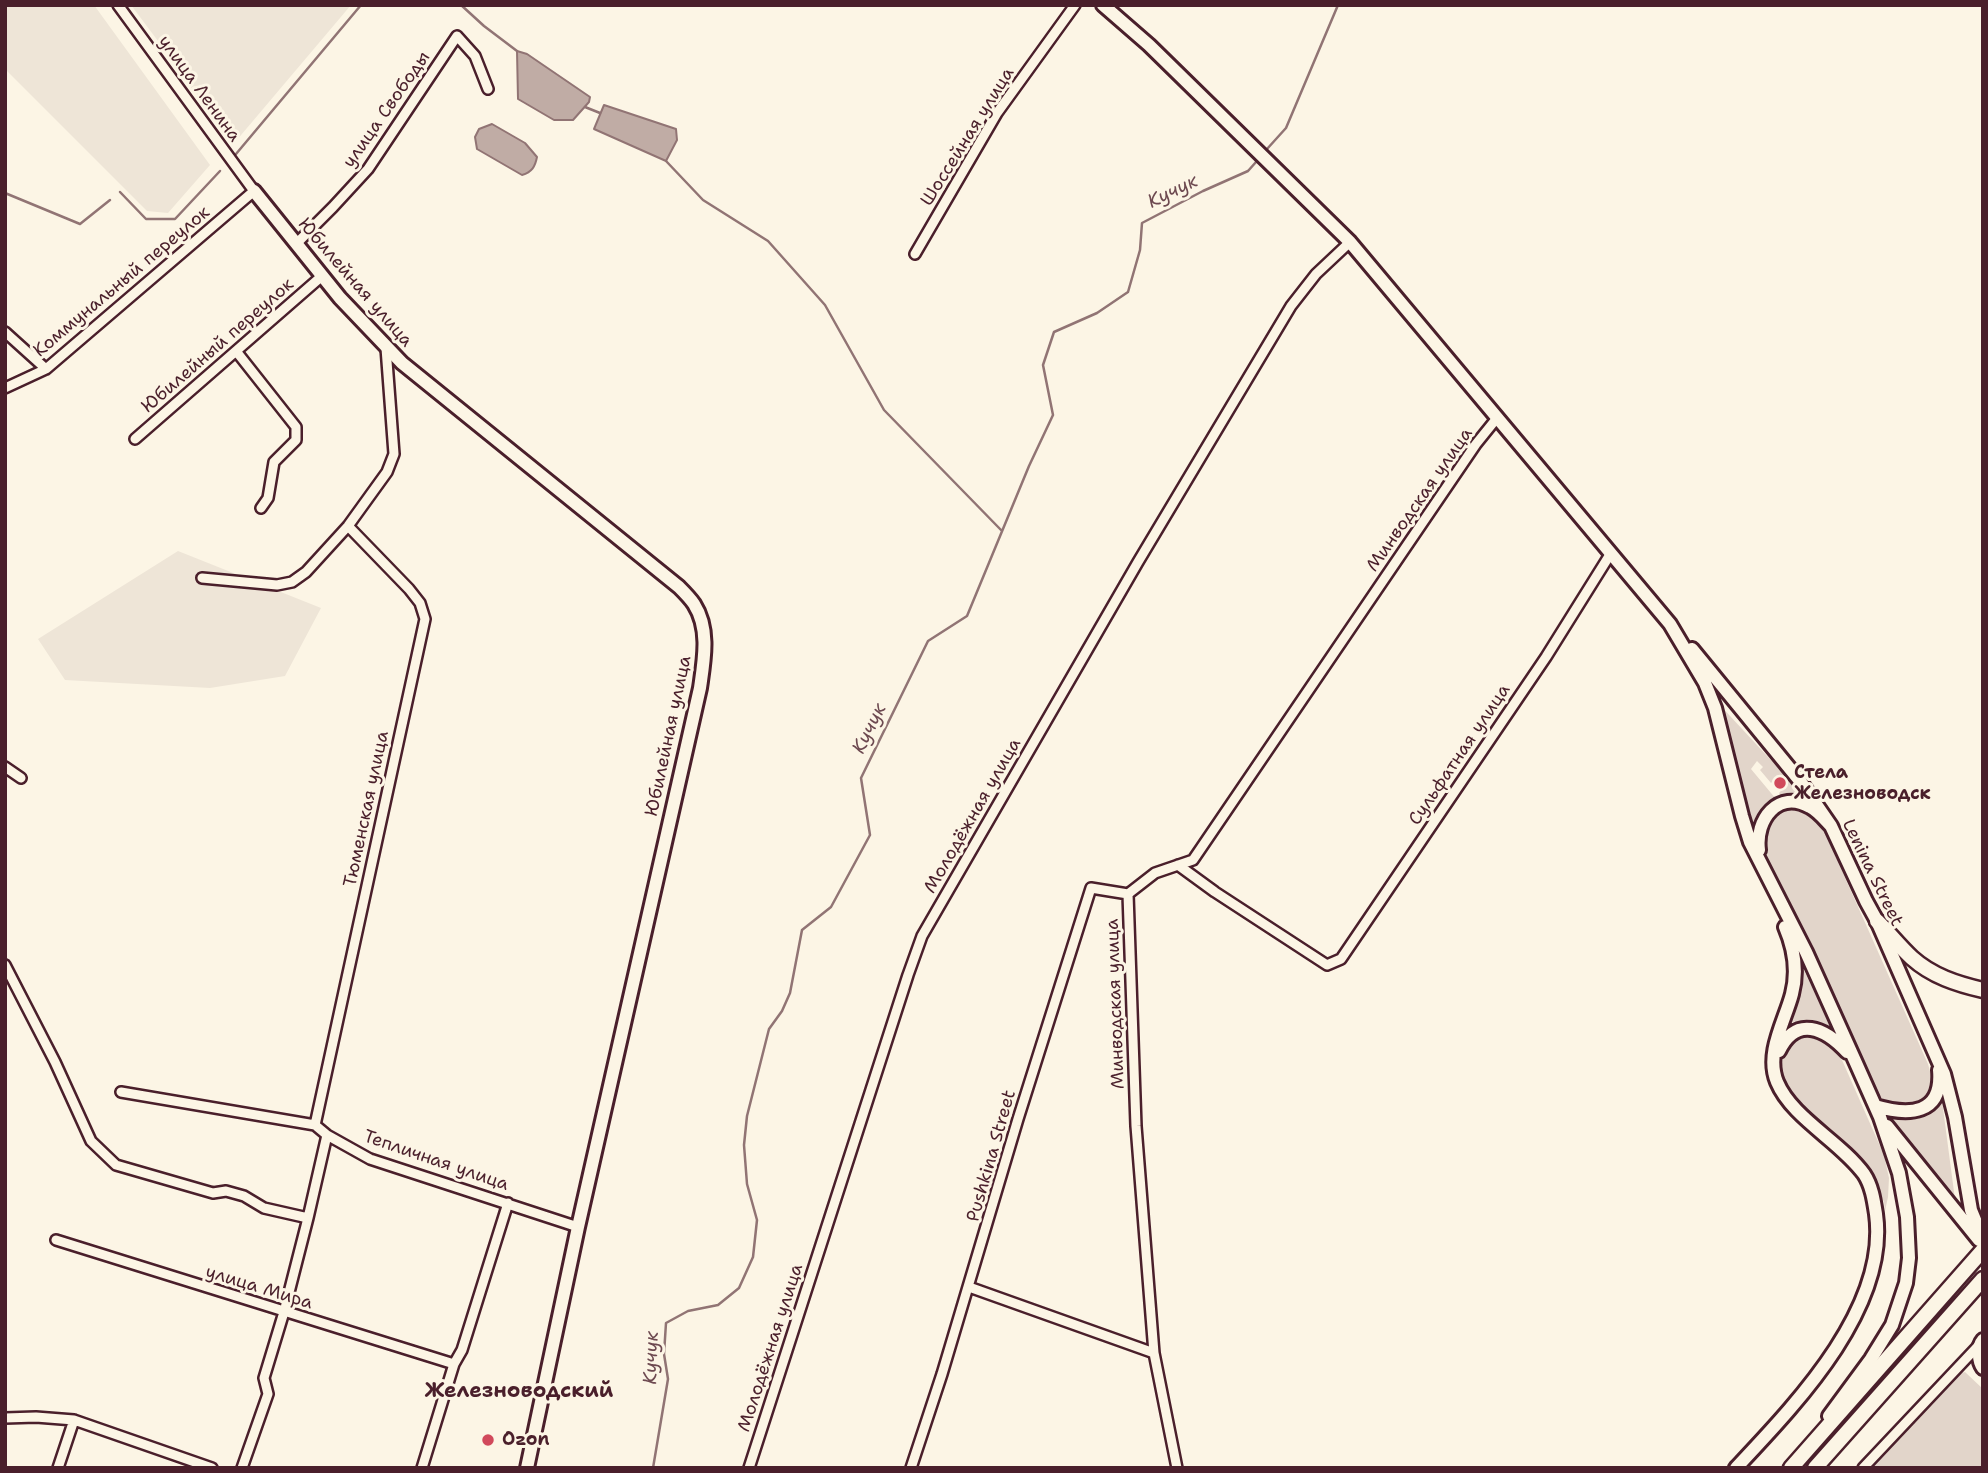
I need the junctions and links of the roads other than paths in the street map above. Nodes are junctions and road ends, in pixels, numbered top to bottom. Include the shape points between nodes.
1 (118, 5) edge
2 (1074, 5) edge
3 (1103, 5) edge
4 (488, 89) dead end
5 (254, 191) junction
6 (1350, 242) junction
7 (296, 244) junction
8 (915, 254) dead end
9 (322, 276) junction
10 (5, 332) edge
11 (386, 348) junction
12 (236, 351) junction
13 (46, 369) junction
14 (5, 388) edge
15 (1496, 418) junction
16 (135, 439) dead end
17 (261, 508) dead end
18 (348, 526) junction
19 (1611, 554) junction
20 (202, 578) dead end
21 (1670, 624) junction
22 (5, 767) edge
23 (20, 778) dead end
24 (1831, 826) junction
25 (1761, 864) junction
26 (1178, 865) junction
27 (1128, 894) junction
28 (1877, 921) junction
29 (5, 965) edge
30 (1983, 990) edge
31 (1937, 1056) junction
32 (1856, 1063) junction
33 (1774, 1065) junction
34 (121, 1092) dead end
35 (1878, 1111) junction
36 (315, 1125) junction
37 (327, 1135) junction
38 (508, 1203) junction
39 (308, 1218) junction
40 (578, 1227) junction
41 (56, 1240) dead end
42 (1983, 1242) edge
43 (1983, 1250) edge
44 (1983, 1279) edge
45 (970, 1287) junction
46 (284, 1312) junction
47 (1981, 1343) edge
48 (1154, 1353) junction
49 (454, 1364) junction
50 (1983, 1368) edge
51 (5, 1418) edge
52 (74, 1420) junction
53 (1794, 1464) edge
54 (58, 1468) edge
55 (212, 1468) edge
56 (242, 1468) edge
57 (422, 1468) edge
58 (527, 1468) edge
59 (749, 1468) edge
60 (911, 1468) edge
61 (1177, 1468) edge
62 (1737, 1468) edge
63 (1815, 1468) edge
64 (1863, 1468) edge

1 - 5 street, улица Ленина
2 - 8 street, Шоссейная улица via 997,113
3 - 6 main road
4 - 7 street, улица Свободы via 475,56 457,36 368,169
5 - 7 main road, Юбилейная улица
5 - 13 street, Коммунальный переулок
6 - 15 main road
6 - 59 street, Молодёжная улица via 1315,274 1291,306 922,936
7 - 9 main road, Юбилейная улица
9 - 11 main road, Юбилейная улица
9 - 12 street, Юбилейный переулок
10 - 13 street
11 - 18 street via 394,454 387,472
11 - 40 main road, Юбилейная улица via 679,587 702,621 705,639 700,688
12 - 16 street, Юбилейный переулок
12 - 17 street via 296,427 296,440 274,462 268,498
13 - 14 street, Коммунальный переулок
15 - 19 main road
15 - 26 street, Минводская улица via 1193,860
18 - 20 street via 292,582 277,585
18 - 36 street, Тюменская улица via 421,603 425,619
19 - 21 main road
19 - 26 street, Сульфатная улица via 1341,959 1327,965
21 - 24 main road, Lenina Street via 1800,781
21 - 25 main road via 1715,708 1742,816
22 - 23 street
24 - 25 main road via 1813,808 1782,803 1760,824
24 - 28 main road, Lenina Street
25 - 32 main road
25 - 33 main road via 1794,956 1793,992 1774,1050
26 - 27 street, Минводская улица via 1155,873
27 - 45 street, Pushkina Street via 1091,888
27 - 48 street, Минводская улица via 1136,1126
28 - 30 main road via 1929,971
28 - 31 main road, Lenina Street
29 - 39 street via 90,1141 116,1165 213,1193 226,1191 264,1208
31 - 35 main road via 1940,1086 1924,1109
31 - 42 main road, Lenina Street via 1951,1095 1971,1210
32 - 33 main road via 1835,1038 1805,1028 1784,1040
32 - 35 main road
33 - 62 main road via 1776,1080 1791,1104 1866,1177 1878,1229 1874,1264 1847,1332
34 - 36 street
35 - 42 main road
35 - 53 main road via 1899,1173 1909,1258 1906,1283 1892,1325 1871,1359
36 - 37 street, Тепличная улица
37 - 38 street, Тепличная улица via 370,1159
37 - 39 street
38 - 40 street, Тепличная улица
38 - 49 street
39 - 46 street
40 - 58 main road, Юбилейная улица
41 - 46 street, улица Мира
43 - 53 main road
44 - 63 main road
45 - 48 street
45 - 60 street, Pushkina Street
46 - 49 street, улица Мира
46 - 56 street via 264,1378 268,1394
47 - 50 main road
47 - 64 street
48 - 61 street, Минводская улица
49 - 57 street
51 - 52 street
52 - 54 street
52 - 55 street

